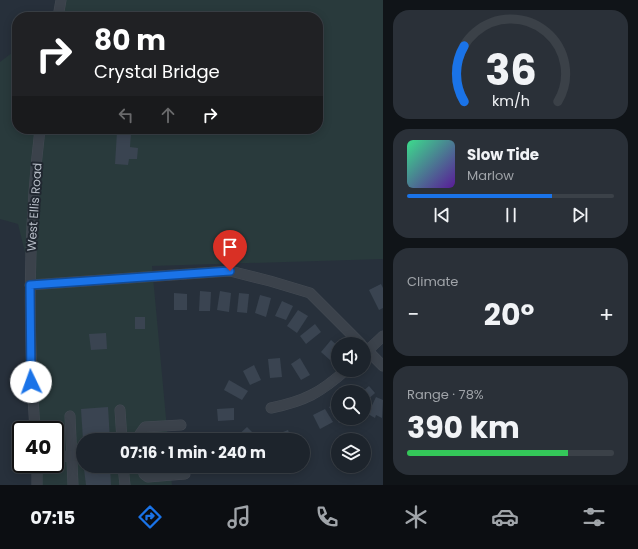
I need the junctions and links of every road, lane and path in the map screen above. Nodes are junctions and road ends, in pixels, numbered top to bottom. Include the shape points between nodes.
1 (61, 0) edge
2 (59, 12) edge
3 (40, 134) edge
4 (30, 285) junction
5 (383, 336) edge
6 (352, 337) edge
7 (371, 344) edge
8 (371, 355) edge
9 (383, 366) edge
10 (338, 377) edge
11 (271, 408) dead end
12 (120, 410) dead end
13 (70, 416) dead end
14 (33, 421) edge
15 (180, 425) dead end
16 (122, 433) edge
17 (141, 433) edge
18 (64, 456) edge
19 (71, 456) junction
20 (76, 456) edge
21 (37, 473) edge
22 (123, 473) edge
23 (144, 473) edge
24 (185, 474) dead end
25 (38, 485) edge
26 (73, 485) edge
27 (124, 485) edge

1 - 2 street
3 - 4 street, West Ellis Road
4 - 6 street via 230,271 310,293
4 - 14 street, West Ellis Road via 30,366
5 - 7 street
8 - 9 street
10 - 11 street via 308,398
12 - 16 street
13 - 19 street
15 - 17 street via 144,427
18 - 19 street
19 - 20 street
19 - 26 street
21 - 25 street
22 - 27 street
23 - 24 street via 148,477

